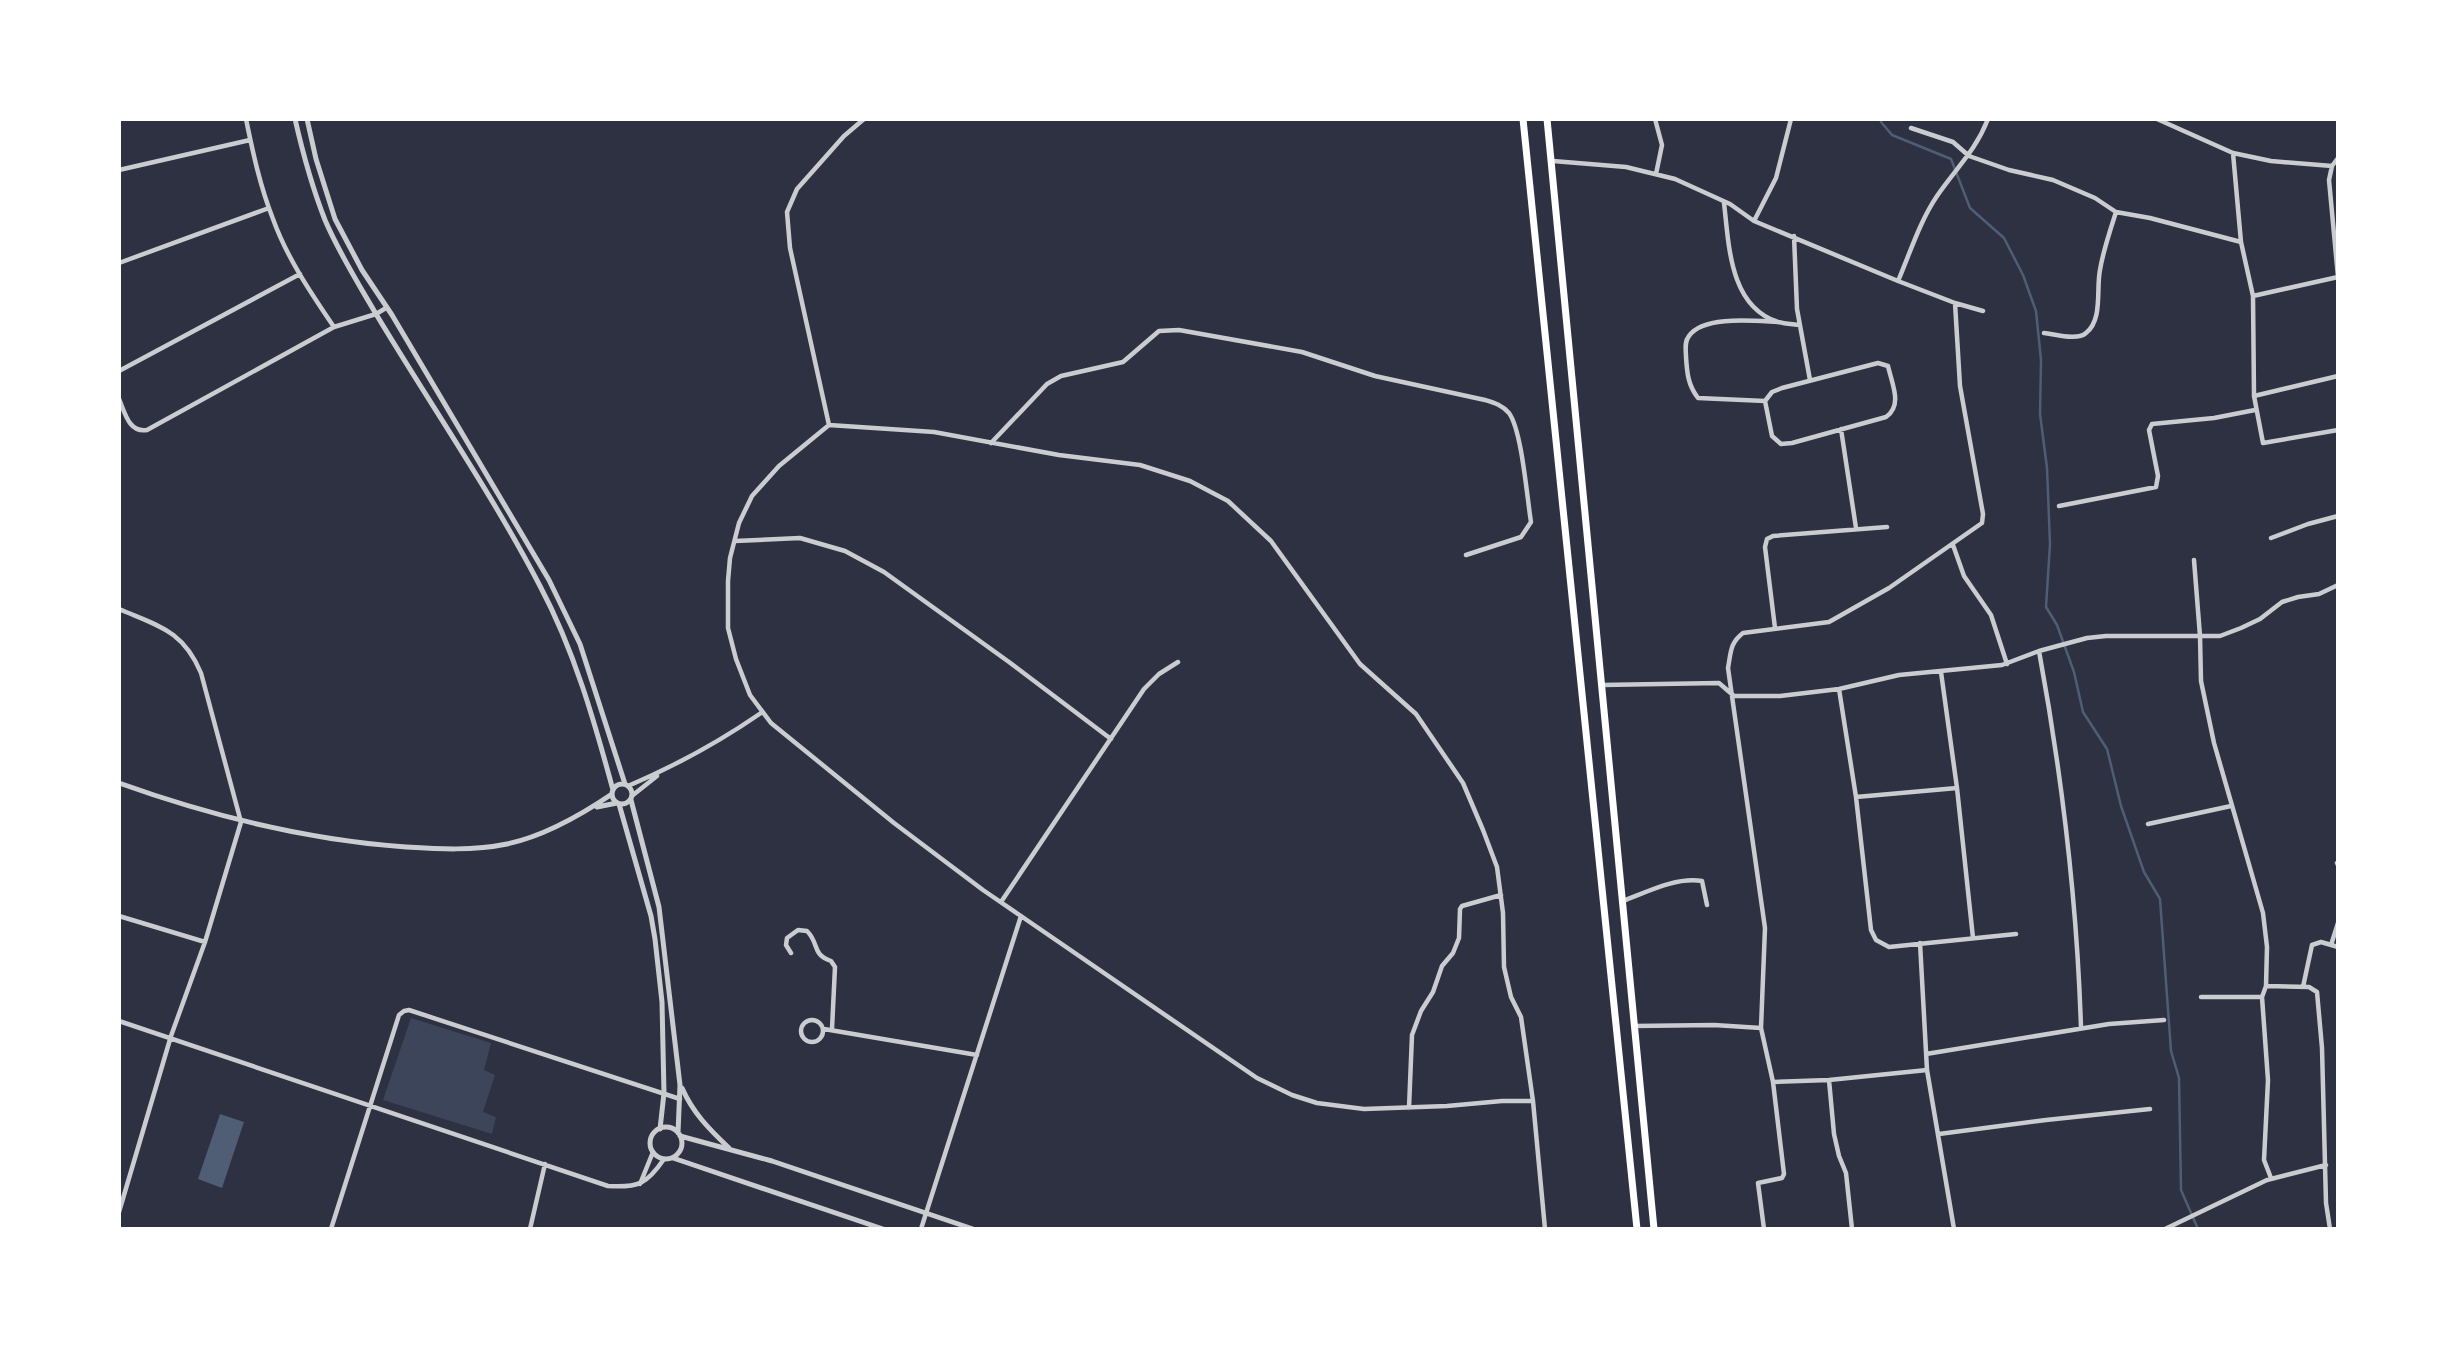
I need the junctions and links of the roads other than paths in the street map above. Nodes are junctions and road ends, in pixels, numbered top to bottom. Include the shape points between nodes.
1 (246, 119) edge
2 (295, 119) edge
3 (307, 119) edge
4 (864, 119) edge
5 (1523, 119) edge
6 (1547, 119) edge
7 (1656, 119) edge
8 (1791, 119) edge
9 (1988, 119) edge
10 (2157, 119) edge
11 (1911, 128) dead end
12 (250, 140) junction
13 (2233, 153) junction
14 (1969, 156) junction
15 (2338, 158) edge
16 (1553, 161) junction
17 (2332, 166) junction
18 (119, 170) edge
19 (1656, 174) junction
20 (1724, 202) junction
21 (269, 208) junction
22 (2116, 212) junction
23 (1754, 220) junction
24 (1794, 236) junction
25 (2241, 242) junction
26 (119, 263) edge
27 (300, 274) junction
28 (2338, 277) edge
29 (1898, 281) junction
30 (2253, 296) junction
31 (1955, 303) junction
32 (386, 308) junction
33 (1983, 311) dead end
34 (376, 314) junction
35 (1778, 322) junction
36 (1800, 325) junction
37 (334, 327) junction
38 (2044, 333) dead end
39 (119, 370) edge
40 (2338, 376) edge
41 (1810, 380) junction
42 (2254, 396) junction
43 (119, 400) edge
44 (1765, 401) junction
45 (2255, 410) junction
46 (829, 425) junction
47 (1841, 429) junction
48 (2338, 430) edge
49 (991, 444) junction
50 (2059, 506) dead end
51 (2338, 516) edge
52 (1887, 527) dead end
53 (1856, 528) junction
54 (2271, 538) dead end
55 (735, 541) junction
56 (1953, 545) junction
57 (1466, 555) dead end
58 (2194, 560) dead end
59 (2338, 585) edge
60 (119, 609) edge
61 (1775, 628) junction
62 (2200, 636) junction
63 (2039, 651) junction
64 (1178, 662) dead end
65 (2007, 664) junction
66 (1941, 671) junction
67 (1601, 685) junction
68 (1839, 689) junction
69 (1734, 695) junction
70 (761, 713) junction
71 (1111, 739) junction
72 (663, 771) junction
73 (119, 783) edge
74 (627, 785) junction
75 (1957, 788) junction
76 (613, 792) junction
77 (632, 797) junction
78 (1856, 797) junction
79 (618, 803) junction
80 (2231, 806) junction
81 (594, 808) junction
82 (241, 822) junction
83 (2148, 824) dead end
84 (1501, 895) junction
85 (1622, 901) junction
86 (1001, 902) junction
87 (1707, 905) dead end
88 (119, 916) edge
89 (1021, 916) junction
90 (2338, 923) edge
91 (2016, 934) dead end
92 (1973, 938) junction
93 (205, 942) junction
94 (1920, 943) junction
95 (2331, 945) junction
96 (2338, 947) edge
97 (791, 953) dead end
98 (2266, 986) junction
99 (2303, 987) junction
100 (2201, 997) dead end
101 (2262, 997) junction
102 (2164, 1020) dead end
103 (119, 1021) edge
104 (1634, 1026) junction
105 (1761, 1028) junction
106 (2081, 1028) junction
107 (824, 1029) junction
108 (832, 1029) junction
109 (171, 1037) junction
110 (1926, 1054) junction
111 (977, 1055) junction
112 (1927, 1070) junction
113 (1829, 1080) junction
114 (1773, 1082) junction
115 (680, 1085) junction
116 (664, 1093) junction
117 (680, 1099) junction
118 (1533, 1101) junction
119 (372, 1106) junction
120 (1409, 1108) junction
121 (2150, 1109) dead end
122 (660, 1129) junction
123 (1939, 1134) junction
124 (679, 1135) junction
125 (732, 1150) junction
126 (653, 1152) junction
127 (673, 1158) junction
128 (664, 1159) junction
129 (1647, 1160) junction
130 (1629, 1162) junction
131 (545, 1164) junction
132 (2326, 1165) junction
133 (2271, 1178) junction
134 (639, 1185) junction
135 (119, 1212) edge
136 (927, 1215) junction
137 (331, 1229) edge
138 (530, 1229) edge
139 (883, 1229) edge
140 (921, 1229) edge
141 (972, 1229) edge
142 (1545, 1229) edge
143 (1637, 1229) edge
144 (1654, 1229) edge
145 (1764, 1229) edge
146 (1852, 1229) edge
147 (1954, 1229) edge
148 (2165, 1229) edge
149 (2330, 1229) edge

1 - 12 street
2 - 34 street via 326,222
3 - 32 street via 335,219
4 - 46 street via 797,189 788,212 790,248
5 - 130 highway
6 - 16 highway
7 - 19 street via 1662,145
8 - 23 street via 1776,178
9 - 14 street
10 - 13 street
11 - 14 street via 1953,142
12 - 18 street
12 - 21 street
13 - 17 street
13 - 25 street
14 - 22 street via 2053,180
14 - 29 street via 1936,197
15 - 17 street
16 - 19 street
16 - 67 highway
17 - 28 street via 2329,202
19 - 20 street
20 - 23 street
20 - 35 street via 1740,287 1751,304
21 - 26 street
21 - 27 street
22 - 25 street
22 - 38 street via 2099,271 2093,326 2078,336
23 - 24 street
24 - 29 street
24 - 36 street
25 - 30 street
27 - 37 street
27 - 39 street
28 - 30 street
29 - 31 street
30 - 42 street
31 - 33 street
31 - 56 street via 1961,386 1983,514 1982,523
32 - 34 street
32 - 74 street via 549,580 580,644
34 - 37 street
34 - 76 street via 540,586 565,638
35 - 36 street
35 - 44 street via 1719,321 1696,330 1685,346 1688,378 1698,398
36 - 41 street
37 - 43 street via 147,430 132,427
40 - 42 street
41 - 44 street via 1772,392
41 - 47 street via 1878,363 1888,366 1894,411
42 - 45 street
44 - 47 street via 1772,436 1781,444
45 - 48 street via 2263,443
45 - 50 street via 2152,424 2156,487
46 - 49 street via 934,432
46 - 55 street via 786,459 752,496
47 - 53 street
49 - 57 street via 1047,384 1061,376 1122,362 1158,331 1179,330 1302,352 1375,376 1492,402 1508,413 1517,435 1531,522 1521,537
49 - 84 street via 1140,464 1190,481 1228,501 1271,541 1360,664 1416,713 1463,782 1497,867
51 - 54 street
52 - 53 street
53 - 61 street via 1767,539
55 - 70 street via 727,581 728,628 736,659
55 - 71 street via 800,538 845,551 884,572
56 - 61 street via 1829,622
56 - 65 street via 1964,576 1992,615
58 - 62 street
59 - 62 street via 2282,602 2260,619 2220,636
60 - 82 street via 169,631 191,650
61 - 69 street via 1743,632 1734,640 1728,668
62 - 63 street via 2106,636
62 - 80 street via 2201,681
63 - 65 street
63 - 106 street via 2061,781 2078,939
64 - 71 street via 1144,689
65 - 66 street
66 - 68 street
66 - 75 street
67 - 69 street via 1718,683
67 - 85 highway
68 - 69 street via 1780,696
68 - 78 street
69 - 105 street via 1765,928
70 - 72 street
70 - 86 street via 894,823
71 - 86 street
72 - 74 street
72 - 77 street
73 - 82 street
74 - 76 street via 618,785
74 - 77 street
75 - 78 street
75 - 92 street
76 - 79 street
76 - 81 street
77 - 79 street via 626,804
77 - 115 street via 659,906
78 - 94 street via 1871,930 1876,940 1889,947
79 - 81 street
79 - 116 street via 652,916 662,1002
80 - 83 street
80 - 98 street via 2263,913
81 - 82 street via 518,841 462,850 374,845
82 - 93 street
84 - 118 street via 1504,967 1521,1017
84 - 120 street via 1460,909 1459,938 1412,1035
85 - 87 street via 1694,880 1702,881
85 - 104 highway
86 - 89 street
88 - 93 street
89 - 111 street
89 - 120 street via 1269,1084 1334,1107
90 - 95 street
91 - 92 street
92 - 94 street
93 - 109 street
94 - 110 street
95 - 96 street
95 - 99 street via 2312,945
97 - 108 street via 787,938 798,930 807,931 816,952 835,967
98 - 99 street
98 - 101 street
99 - 132 street via 2317,992
100 - 101 street
101 - 133 street via 2268,1080 2264,1160
102 - 106 street
103 - 109 street
104 - 105 street
104 - 129 highway
105 - 114 street
106 - 110 street
107 - 107 street via 819,1021 810,1019 800,1032 804,1040 813,1042 821,1038
107 - 108 street
108 - 111 street
109 - 119 street
109 - 135 street
110 - 112 street
111 - 136 street
112 - 113 street
112 - 123 street
113 - 114 street
113 - 146 street
114 - 145 street via 1784,1174 1758,1183
115 - 117 street
115 - 125 street via 701,1122
116 - 117 street
116 - 119 street via 404,1010
116 - 122 street
117 - 124 street
118 - 120 street
118 - 142 street
119 - 131 street
119 - 137 street
121 - 123 street
122 - 124 street via 670,1128
122 - 126 street via 650,1141
123 - 147 street
124 - 125 street
124 - 127 street via 682,1146
125 - 136 street
126 - 128 street
126 - 134 street
127 - 128 street
127 - 139 street
128 - 134 street
129 - 130 highway
129 - 144 highway
130 - 143 highway
131 - 134 street via 608,1186
131 - 138 street
132 - 133 street
132 - 149 street
133 - 148 street
136 - 140 street
136 - 141 street

